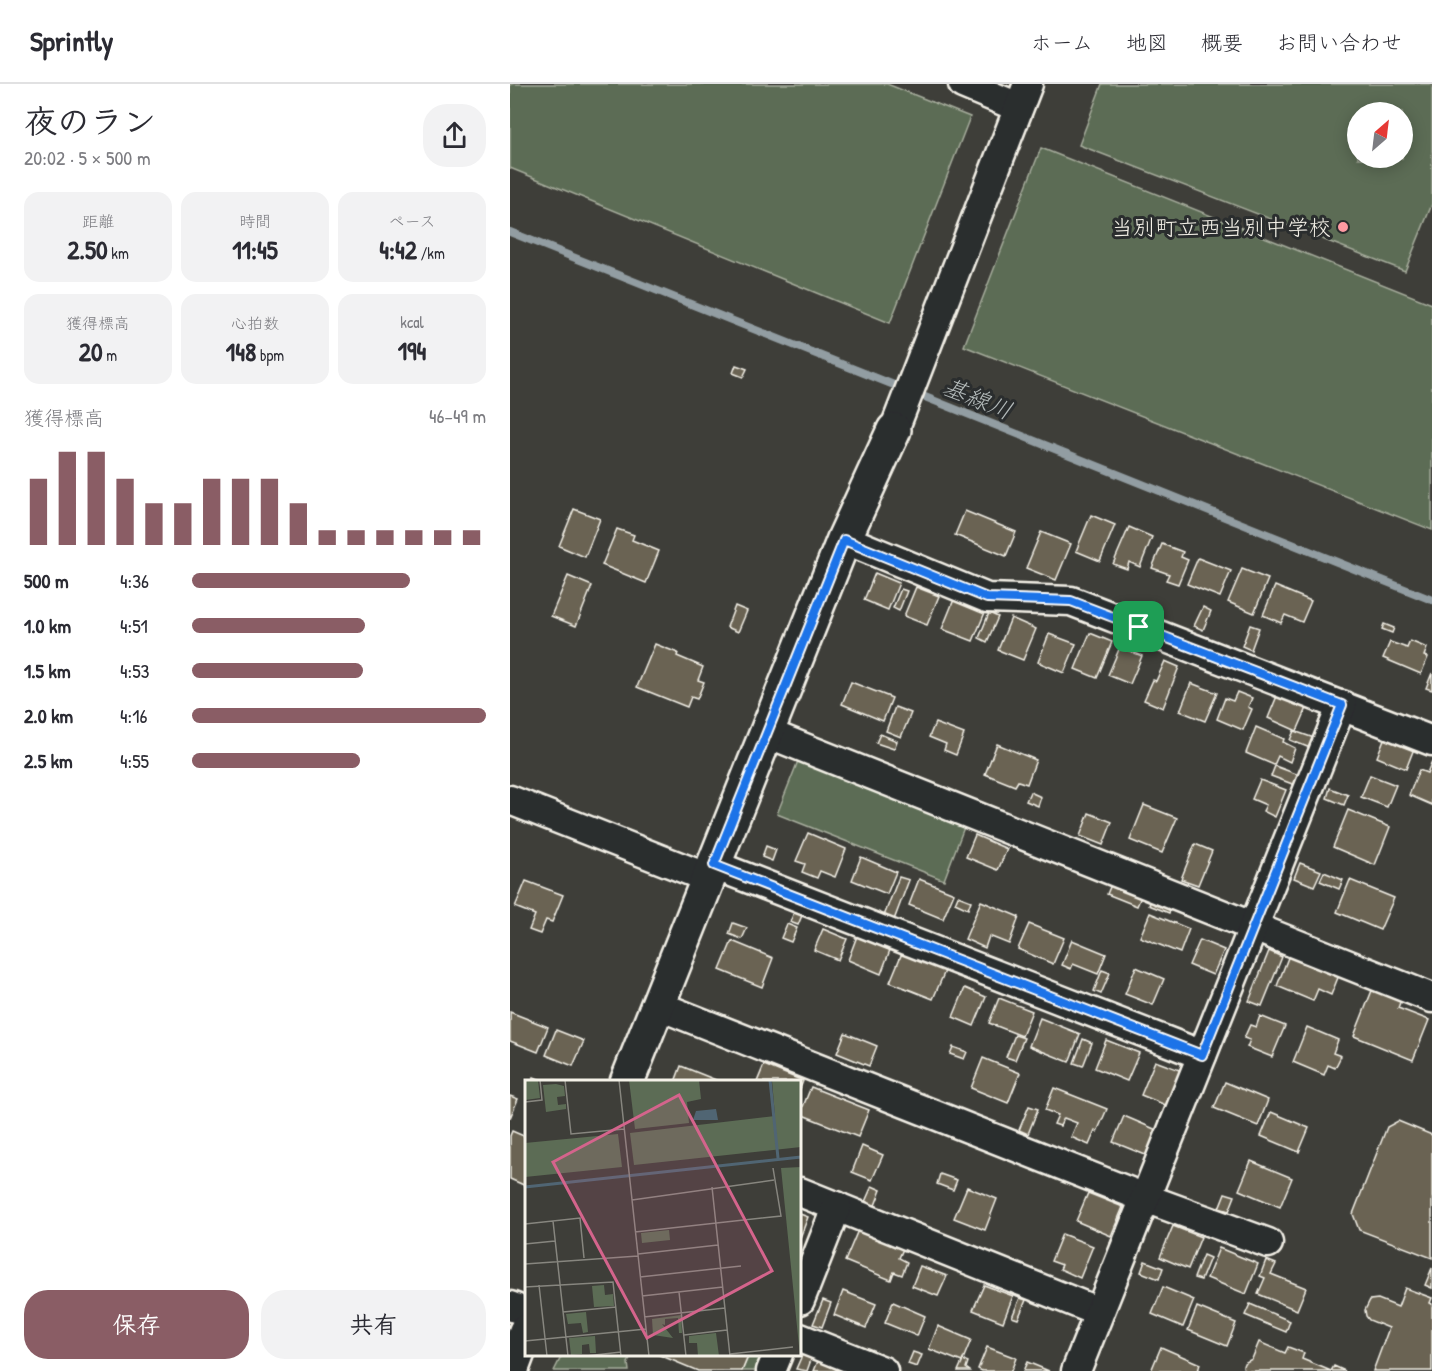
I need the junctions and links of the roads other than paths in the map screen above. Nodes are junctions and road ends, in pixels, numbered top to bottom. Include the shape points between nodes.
1 (963, 84) edge
2 (1023, 96) edge
3 (894, 430) joint
4 (844, 540) junction
5 (1342, 705) junction
6 (767, 733) junction
7 (1432, 741) edge
8 (510, 800) edge
9 (711, 871) junction
10 (1254, 927) junction
11 (1432, 998) edge
12 (657, 1005) junction
13 (1202, 1055) junction
14 (628, 1080) edge
15 (801, 1192) edge
16 (1145, 1197) junction
17 (837, 1206) junction
18 (1268, 1243) dead end
19 (801, 1297) edge
20 (510, 1306) edge
21 (525, 1312) edge
22 (1099, 1312) junction
23 (525, 1334) edge
24 (801, 1338) edge
25 (777, 1356) edge
26 (511, 1371) edge
27 (771, 1371) edge
28 (883, 1371) edge
29 (1076, 1371) edge

1 - 2 street
2 - 3 street
3 - 4 street
4 - 5 street via 987,598 1071,601
4 - 6 street
5 - 7 street
5 - 10 street
6 - 9 street
6 - 10 street
8 - 9 street
9 - 12 street
9 - 13 street
10 - 11 street
10 - 13 street
12 - 14 street
12 - 16 street
13 - 16 street
15 - 17 street
16 - 18 street
16 - 22 street
17 - 19 street
17 - 22 street
20 - 21 street
22 - 29 street
23 - 26 street
24 - 28 street
25 - 27 street

